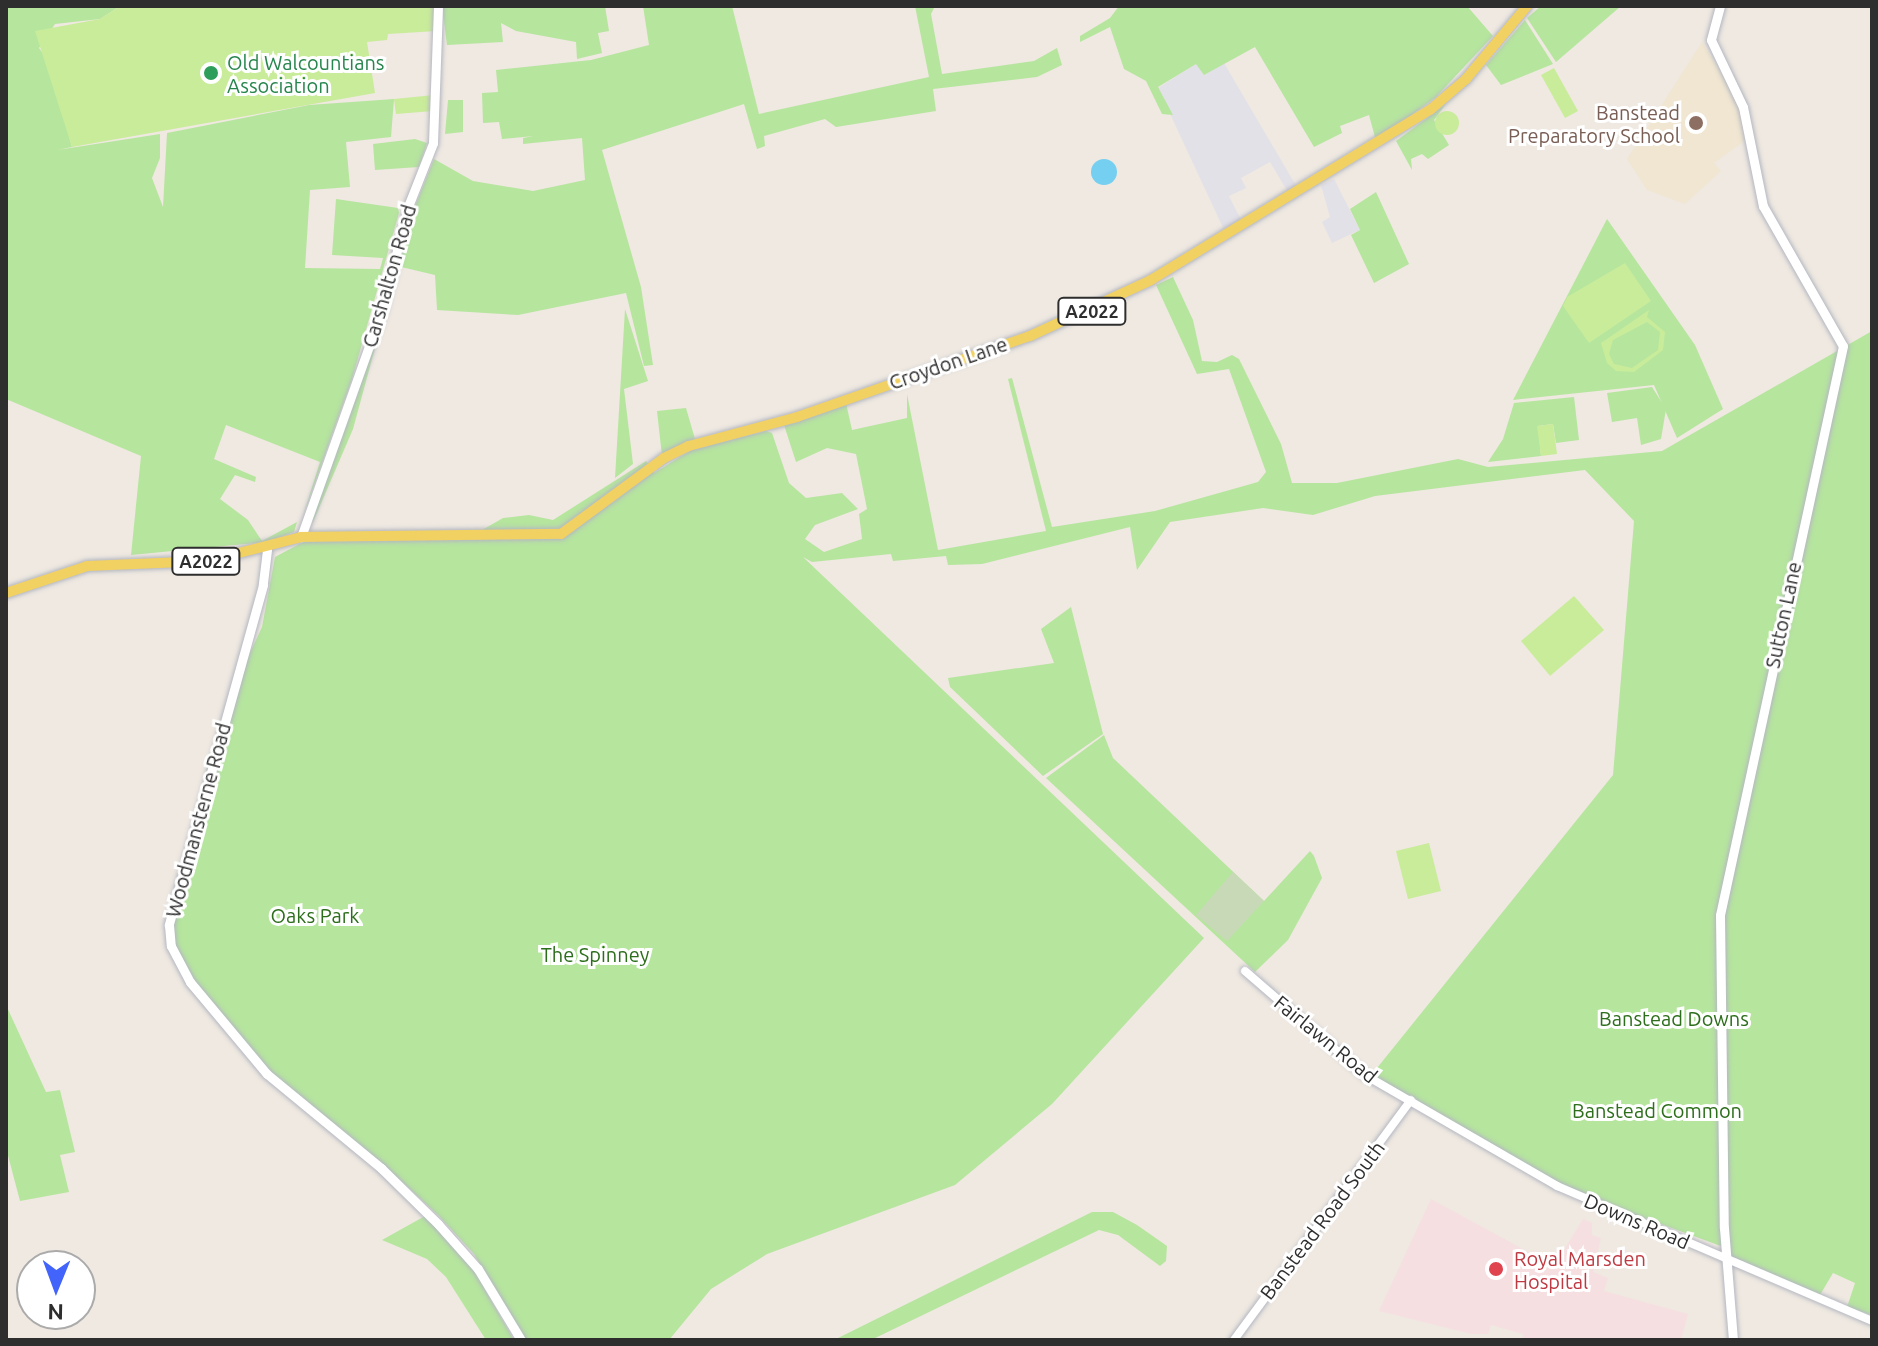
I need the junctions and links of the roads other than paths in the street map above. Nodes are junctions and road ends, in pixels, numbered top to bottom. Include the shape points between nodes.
1 (438, 6) edge
2 (1527, 6) edge
3 (1720, 6) edge
4 (301, 537) junction
5 (267, 550) junction
6 (6, 593) edge
7 (1245, 971) dead end
8 (1411, 1100) junction
9 (1726, 1257) junction
10 (1872, 1321) edge
11 (521, 1340) edge
12 (1234, 1340) edge
13 (1733, 1340) edge

1 - 4 main road, Carshalton Road via 439,87 431,151
2 - 4 main road, Croydon Lane / A2022 via 1466,79 1430,110 1298,194 1076,319 797,417 689,446 659,462 576,526 553,536
3 - 9 main road, Sutton Lane via 1712,43 1743,107 1763,206 1843,346 1720,915
4 - 5 main road, A2022
5 - 6 main road, A2022 via 207,561 87,566
5 - 11 main road, Woodmansterne Road via 263,585 169,925 171,946 190,982 267,1074 381,1168 478,1269
7 - 8 street, Fairlawn Road via 1365,1075
8 - 9 street, Downs Road via 1557,1186
8 - 12 street, Banstead Road South
9 - 10 street, Downs Road
9 - 13 main road, Sutton Lane

